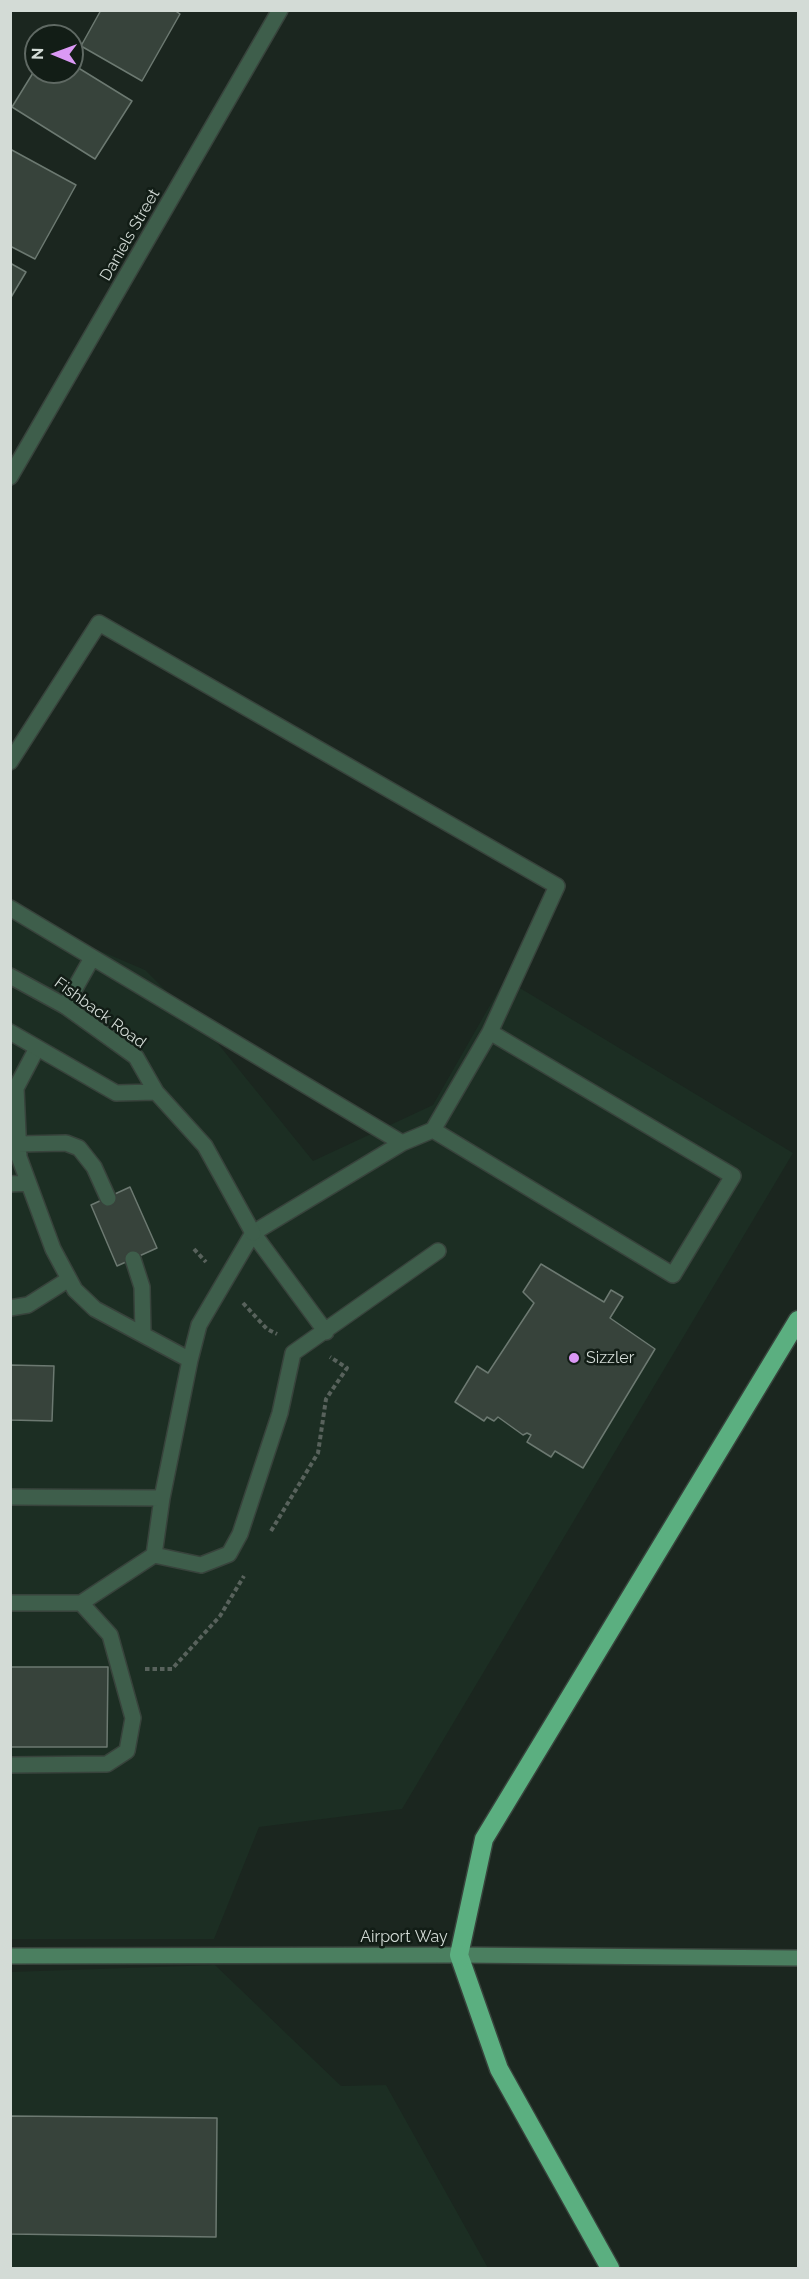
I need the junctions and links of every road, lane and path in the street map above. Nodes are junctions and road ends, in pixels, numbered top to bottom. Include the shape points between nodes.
1 (280, 10) edge
2 (10, 477) edge
3 (10, 762) edge
4 (10, 908) edge
5 (92, 957) junction
6 (10, 976) edge
7 (65, 1006) junction
8 (10, 1032) edge
9 (490, 1032) junction
10 (37, 1048) junction
11 (156, 1092) junction
12 (433, 1130) junction
13 (18, 1143) junction
14 (402, 1143) junction
15 (28, 1183) junction
16 (10, 1184) edge
17 (108, 1198) dead end
18 (253, 1233) junction
19 (438, 1251) dead end
20 (133, 1259) dead end
21 (69, 1279) junction
22 (10, 1308) edge
23 (798, 1320) edge
24 (326, 1332) junction
25 (143, 1334) junction
26 (190, 1360) junction
27 (10, 1497) edge
28 (162, 1498) junction
29 (154, 1555) junction
30 (10, 1603) edge
31 (81, 1603) junction
32 (10, 1765) edge
33 (459, 1955) junction
34 (10, 1956) edge
35 (798, 1958) edge
36 (610, 2268) edge

1 - 2 street, Daniels Street
3 - 9 street via 99,623 557,886
4 - 5 street
5 - 7 street
5 - 14 street
6 - 7 street, Fishback Road
7 - 11 street, Fishback Road via 136,1058
8 - 10 street
9 - 12 street
9 - 12 street via 733,1176 673,1275
10 - 11 street via 116,1093
10 - 13 street via 16,1088
11 - 18 street, Fishback Road via 205,1146
12 - 14 street
13 - 15 street
13 - 17 street via 66,1143 79,1148 94,1167
14 - 18 street
15 - 16 street
15 - 21 street
18 - 24 street, Fishback Road
18 - 26 street via 200,1325
19 - 24 street
20 - 25 street via 142,1287
21 - 22 street via 28,1305
21 - 25 street via 95,1309
23 - 33 highway via 484,1839
24 - 29 street via 293,1353 280,1413 240,1534 229,1554 201,1565
25 - 26 street
26 - 28 street
27 - 28 street
28 - 29 street
29 - 31 street
30 - 31 street
31 - 32 street via 110,1635 132,1718 127,1751 107,1764
33 - 34 main road, Airport Way
33 - 35 main road, Airport Way
33 - 36 highway via 499,2069

